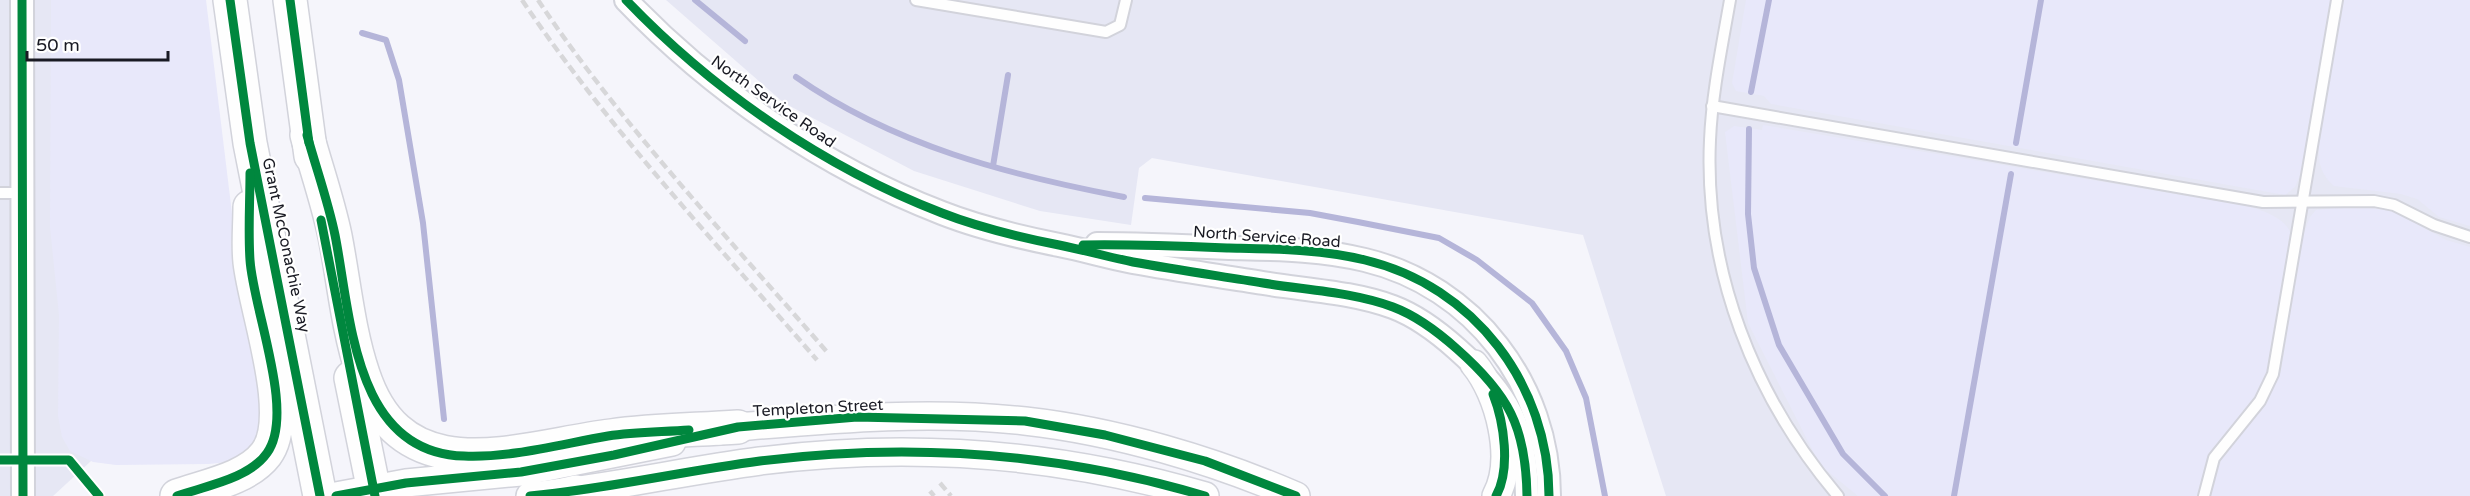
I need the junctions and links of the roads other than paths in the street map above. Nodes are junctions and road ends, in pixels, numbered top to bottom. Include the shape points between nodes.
1 (22, 0) edge
2 (230, 0) edge
3 (290, 0) edge
4 (626, 0) edge
5 (916, 0) edge
6 (1126, 0) edge
7 (1730, 0) edge
8 (2337, 0) edge
9 (1712, 106) junction
10 (307, 135) junction
11 (250, 143) junction
12 (0, 193) edge
13 (23, 193) junction
14 (2303, 203) junction
15 (2470, 237) edge
16 (1059, 245) junction
17 (1474, 364) junction
18 (738, 427) junction
19 (374, 492) edge
20 (567, 494) edge
21 (23, 496) edge
22 (177, 496) edge
23 (320, 496) edge
24 (336, 496) edge
25 (530, 496) edge
26 (1205, 496) edge
27 (1296, 496) edge
28 (1496, 496) edge
29 (1527, 496) edge
30 (1549, 496) edge
31 (1838, 496) edge
32 (2204, 496) edge

1 - 13 street
2 - 11 main road, Grant McConachie Way
3 - 10 main road
4 - 16 street, North Service Road via 667,40 732,93 835,161 942,213 1000,233
5 - 6 lane via 1106,32 1120,25
7 - 9 lane
8 - 14 lane
9 - 14 lane via 2263,202
9 - 31 lane via 1713,216 1718,255 1740,330 1783,423
10 - 18 main road via 334,234 363,375 379,408 419,445 444,454 476,456 611,436
10 - 19 main road
11 - 22 main road via 250,262 277,404 278,429 267,453 253,466
11 - 23 main road, Grant McConachie Way
12 - 13 lane
13 - 21 street
14 - 15 lane via 2349,200 2394,205
14 - 32 lane via 2273,374 2260,401 2214,458
16 - 17 street, North Service Road via 1374,301 1431,327
16 - 30 street, North Service Road via 1135,244 1315,252 1388,266 1429,285 1479,324 1518,374 1540,425
17 - 28 street via 1490,386 1500,417 1503,469
17 - 29 street, North Service Road via 1493,383 1515,422
18 - 19 street, Templeton Street via 521,472
18 - 27 street, Templeton Street via 857,417 1025,421 1105,435 1205,461
19 - 24 street, Templeton Street
20 - 25 street
20 - 26 street via 758,461 882,451 996,454 1047,461 1122,474

